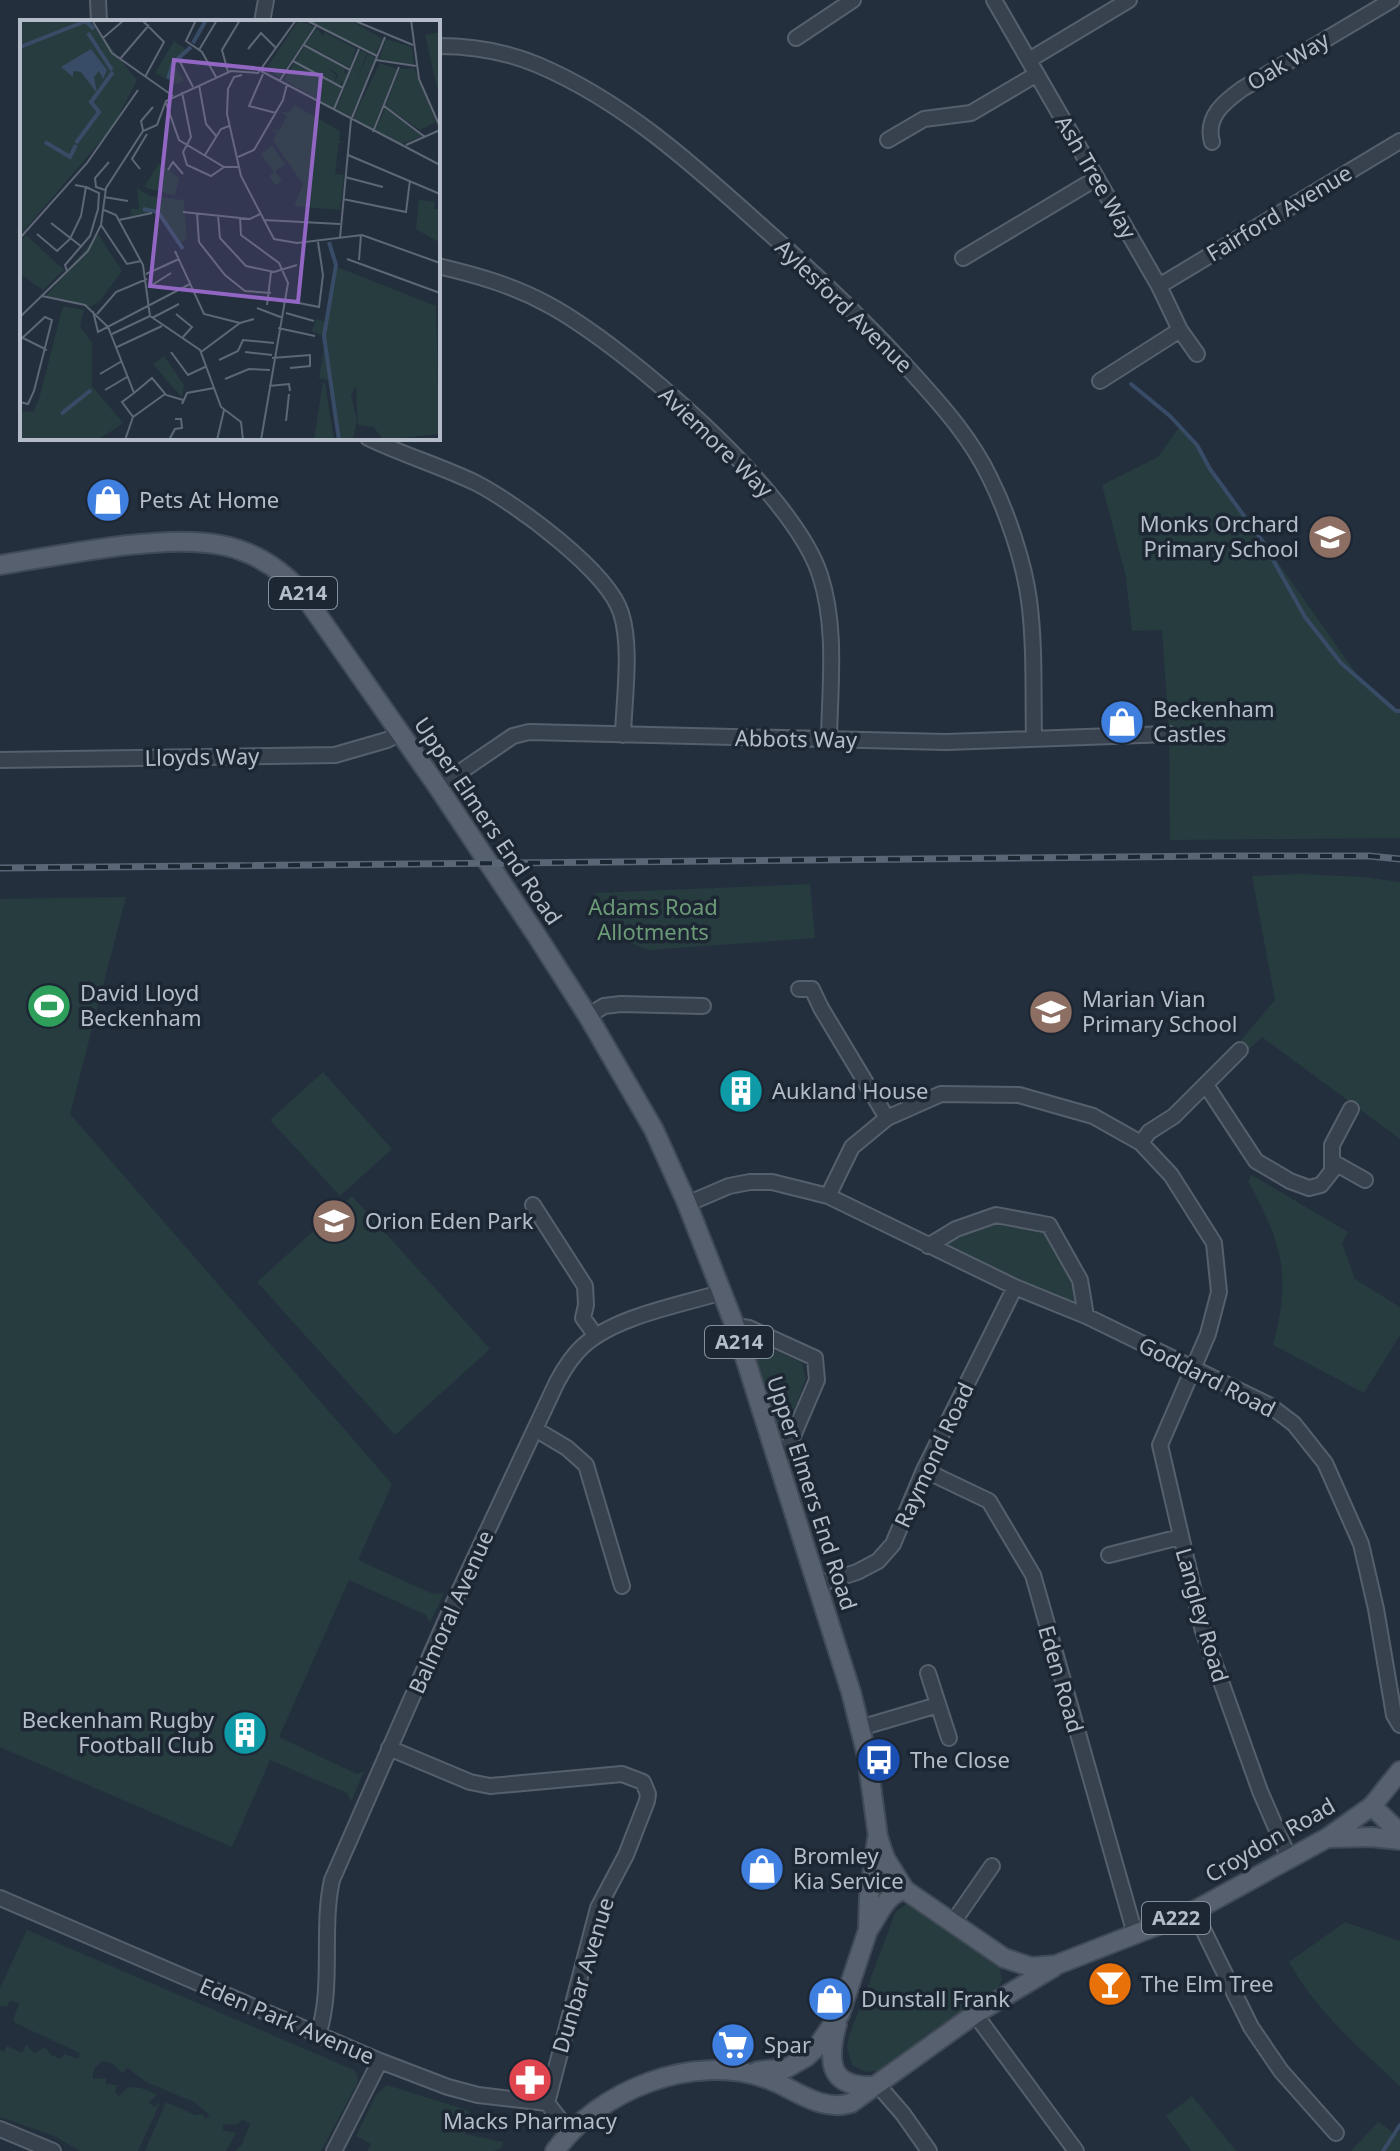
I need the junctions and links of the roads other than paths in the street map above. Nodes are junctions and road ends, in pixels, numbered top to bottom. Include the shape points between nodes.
1 (98, 0) edge
2 (266, 0) edge
3 (853, 0) edge
4 (994, 0) edge
5 (1129, 0) edge
6 (1392, 0) edge
7 (99, 20) edge
8 (262, 20) edge
9 (796, 38) dead end
10 (440, 46) edge
11 (1029, 60) junction
12 (1037, 74) junction
13 (888, 140) dead end
14 (1400, 141) edge
15 (1212, 142) dead end
16 (1097, 178) junction
17 (963, 258) dead end
18 (440, 267) edge
19 (1159, 286) junction
20 (1180, 330) junction
21 (1197, 354) dead end
22 (1100, 381) dead end
23 (372, 440) edge
24 (0, 565) edge
25 (400, 733) junction
26 (1169, 734) dead end
27 (623, 735) junction
28 (829, 738) junction
29 (1034, 739) junction
30 (0, 760) edge
31 (438, 787) junction
32 (799, 989) dead end
33 (703, 1006) dead end
34 (588, 1016) junction
35 (1240, 1050) dead end
36 (1206, 1085) junction
37 (1351, 1109) dead end
38 (887, 1118) junction
39 (1141, 1143) junction
40 (1333, 1162) junction
41 (1365, 1180) dead end
42 (828, 1196) junction
43 (687, 1204) junction
44 (533, 1205) dead end
45 (928, 1246) junction
46 (1015, 1287) junction
47 (723, 1292) junction
48 (1086, 1316) junction
49 (735, 1326) junction
50 (596, 1336) junction
51 (1192, 1368) junction
52 (535, 1429) junction
53 (777, 1461) junction
54 (924, 1470) junction
55 (1180, 1537) junction
56 (1109, 1555) dead end
57 (816, 1585) junction
58 (622, 1586) dead end
59 (928, 1673) dead end
60 (938, 1705) junction
61 (1400, 1725) edge
62 (860, 1728) junction
63 (949, 1738) dead end
64 (389, 1748) junction
65 (1400, 1771) edge
66 (1400, 1793) edge
67 (1372, 1806) junction
68 (1400, 1833) edge
69 (878, 1837) junction
70 (1327, 1838) junction
71 (1400, 1840) edge
72 (1289, 1858) junction
73 (992, 1866) dead end
74 (905, 1890) junction
75 (0, 1898) edge
76 (876, 1900) junction
77 (1194, 1911) junction
78 (954, 1921) junction
79 (1135, 1934) junction
80 (1004, 1958) junction
81 (1056, 1965) junction
82 (1007, 1994) junction
83 (840, 2014) junction
84 (975, 2014) junction
85 (318, 2035) junction
86 (380, 2061) junction
87 (743, 2071) junction
88 (876, 2085) junction
89 (547, 2103) junction
90 (0, 2129) edge
91 (570, 2132) junction
92 (1336, 2133) dead end
93 (53, 2151) edge
94 (334, 2151) edge
95 (555, 2151) edge
96 (929, 2151) edge
97 (1076, 2151) edge

1 - 7 street
2 - 8 street
3 - 9 street
4 - 11 street, Ash Tree Way
5 - 11 street
6 - 15 street, Oak Way via 1220,105 1210,128
10 - 29 street, Aylesford Avenue via 505,53 562,77 622,112 698,169 847,302 934,398 991,479 1025,578
11 - 12 street, Ash Tree Way
12 - 13 street via 971,113 924,119
12 - 16 street, Ash Tree Way
14 - 19 street, Fairford Avenue
16 - 17 street
16 - 19 street, Ash Tree Way
18 - 28 street, Aviemore Way via 521,290 594,334 677,402 777,503 808,547 824,591 831,641
19 - 20 street, Ash Tree Way
20 - 21 street, Ash Tree Way
20 - 22 street
23 - 27 street via 477,484 512,506 571,551 613,595 624,629
24 - 25 main road, Upper Elmers End Road / A214 via 173,541 215,543 251,554 282,571 303,594
25 - 30 street, Lloyds Way via 335,755
25 - 31 main road, Upper Elmers End Road / A214
26 - 29 street, Abbots Way
27 - 28 street, Abbots Way
27 - 31 street, Abbots Way via 521,734
28 - 29 street, Abbots Way
31 - 34 main road, Upper Elmers End Road / A214
32 - 38 street via 812,989
33 - 34 street via 621,1004
34 - 43 main road, Upper Elmers End Road / A214 via 654,1130
35 - 36 street
36 - 39 street
36 - 40 street via 1256,1161 1309,1188 1321,1185
37 - 40 street via 1332,1145
38 - 39 street, Langley Road via 941,1094 1019,1095 1093,1116
38 - 42 street, Langley Road via 852,1147
39 - 51 street, Langley Road via 1171,1175 1214,1243 1219,1292
40 - 41 street
42 - 43 street, Goddard Road via 750,1182
42 - 45 street, Goddard Road
43 - 47 main road, Upper Elmers End Road / A214
44 - 50 street via 585,1286 583,1318
45 - 46 street, Goddard Road
45 - 48 street via 996,1215 1049,1225 1080,1280
46 - 48 street, Goddard Road
46 - 54 street, Raymond Road
47 - 49 main road, Upper Elmers End Road / A214
47 - 50 street, Balmoral Avenue
48 - 51 street, Goddard Road
49 - 53 main road, Upper Elmers End Road / A214
49 - 53 street via 815,1358 817,1380 787,1450
50 - 52 street, Balmoral Avenue via 565,1368
51 - 55 street, Langley Road via 1160,1445
51 - 61 street, Goddard Road via 1269,1405 1294,1424 1325,1463 1361,1544
52 - 58 street via 586,1465
52 - 64 street, Balmoral Avenue
53 - 57 main road, Upper Elmers End Road / A214
54 - 57 street, Raymond Road via 893,1544 878,1561
54 - 79 street, Eden Road via 989,1501 1033,1575
55 - 56 street
55 - 72 street, Langley Road via 1203,1631
57 - 62 main road, Upper Elmers End Road / A214
59 - 60 street
60 - 62 street
60 - 63 street
62 - 69 main road, Upper Elmers End Road / A214
64 - 85 street, Balmoral Avenue via 332,1880
64 - 89 street, Dunbar Avenue via 490,1786 622,1774 647,1787 645,1809 598,1908
65 - 67 main road, Croydon Road / A222
66 - 67 main road, Croydon Road / A222
67 - 68 main road
67 - 70 main road, Croydon Road / A222
69 - 74 main road
69 - 76 main road
70 - 71 main road
70 - 72 main road, Croydon Road / A222
72 - 77 main road, Croydon Road / A222
73 - 78 street
74 - 76 main road
74 - 78 main road
75 - 85 street, Eden Park Avenue
76 - 83 main road via 879,1916 868,1930
77 - 79 main road, Croydon Road / A222
77 - 92 street via 1251,2027 1281,2071
78 - 80 main road
79 - 81 main road, Croydon Road / A222
80 - 81 main road, Croydon Road via 1031,1967
80 - 82 main road via 1012,1975
81 - 82 main road, Croydon Road
82 - 84 main road, Croydon Road
83 - 87 main road via 817,2047 797,2063
83 - 88 main road via 832,2068 844,2082
84 - 88 main road, Croydon Road
84 - 97 street
85 - 86 street, Eden Park Avenue
86 - 89 street, Eden Park Avenue via 466,2093
86 - 94 street
87 - 88 main road, Croydon Road via 833,2106 851,2103
87 - 91 main road, Croydon Road via 657,2079 608,2104
88 - 96 street
89 - 91 street
90 - 93 street
91 - 95 main road, Croydon Road

